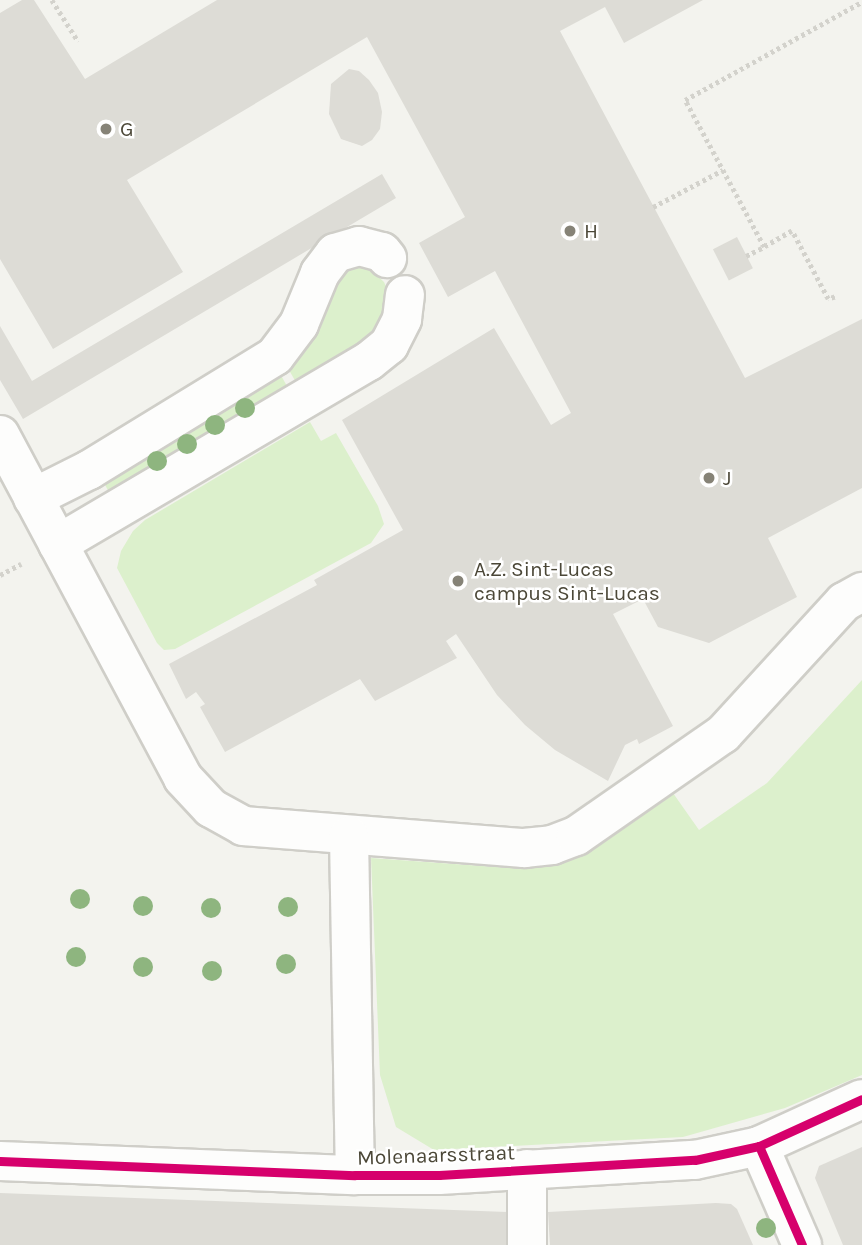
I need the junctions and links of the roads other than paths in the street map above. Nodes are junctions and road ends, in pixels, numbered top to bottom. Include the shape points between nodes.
1 (387, 258) dead end
2 (405, 295) dead end
3 (0, 435) edge
4 (33, 498) junction
5 (58, 544) junction
6 (862, 592) edge
7 (349, 836) junction
8 (862, 1099) edge
9 (759, 1146) junction
10 (0, 1161) edge
11 (527, 1169) junction
12 (355, 1175) junction
13 (527, 1245) edge
14 (802, 1245) edge

1 - 4 street via 382,252 359,246 335,253 320,273 299,324 275,356 89,470
2 - 5 street via 402,319 389,345 369,360
3 - 4 street
4 - 5 street
5 - 7 street via 183,778 211,808 243,827
6 - 7 street via 844,602 723,734 576,836 524,848
7 - 12 street
8 - 9 street, Molenaarsstraat
9 - 11 street, Molenaarsstraat via 695,1160
9 - 14 street
10 - 12 street, Molenaarsstraat
11 - 12 street, Molenaarsstraat
11 - 13 street

